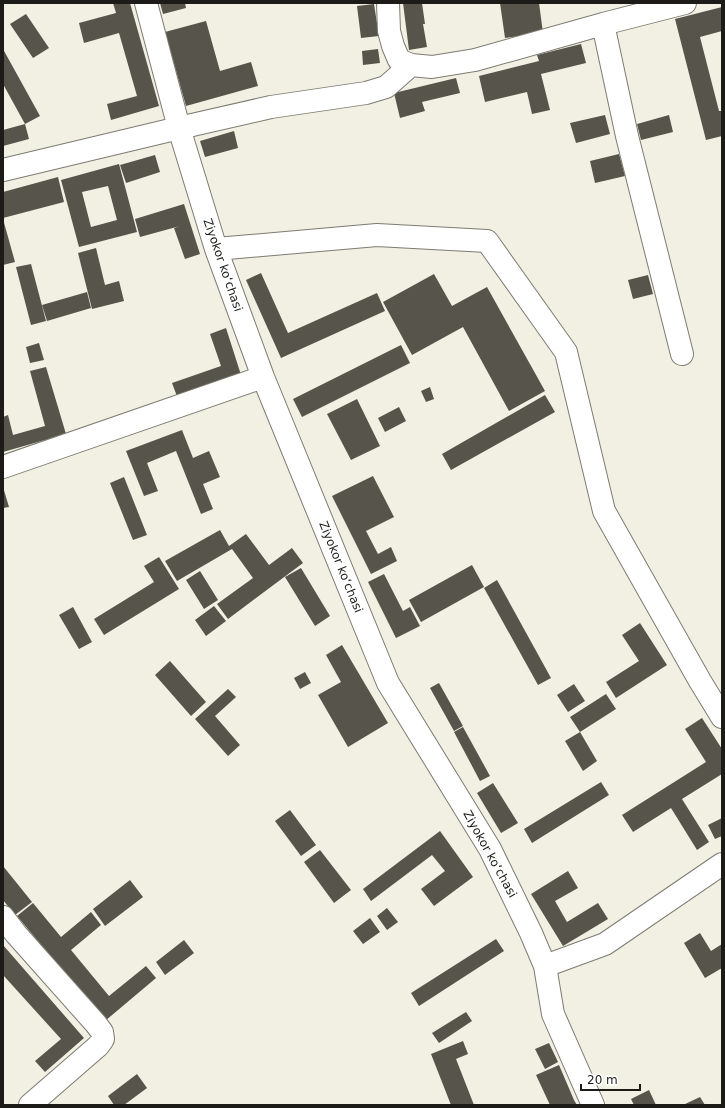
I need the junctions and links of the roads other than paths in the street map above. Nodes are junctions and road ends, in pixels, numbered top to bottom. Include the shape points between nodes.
1 (146, 3) edge
2 (388, 3) edge
3 (685, 3) edge
4 (603, 24) junction
5 (411, 65) junction
6 (179, 128) junction
7 (3, 170) edge
8 (216, 249) junction
9 (682, 354) dead end
10 (263, 377) junction
11 (3, 467) edge
12 (722, 717) edge
13 (722, 864) edge
14 (3, 917) edge
15 (545, 966) junction
16 (30, 1105) edge
17 (593, 1105) edge

1 - 6 street, Ziyokor koʻchasi
2 - 5 street via 389,31 393,46 399,60
3 - 4 street
4 - 5 street via 476,60 432,67
4 - 9 street via 627,136
5 - 6 street via 386,87 366,93 271,107
6 - 7 street
6 - 8 street, Ziyokor koʻchasi
8 - 10 street, Ziyokor koʻchasi
8 - 12 street via 378,235 487,241 566,352 604,511
10 - 11 street
10 - 15 street, Ziyokor koʻchasi via 388,683 490,850
13 - 15 street via 605,944
14 - 16 street via 102,1032 103,1040 98,1046
15 - 17 street, Ziyokor koʻchasi via 553,1014

